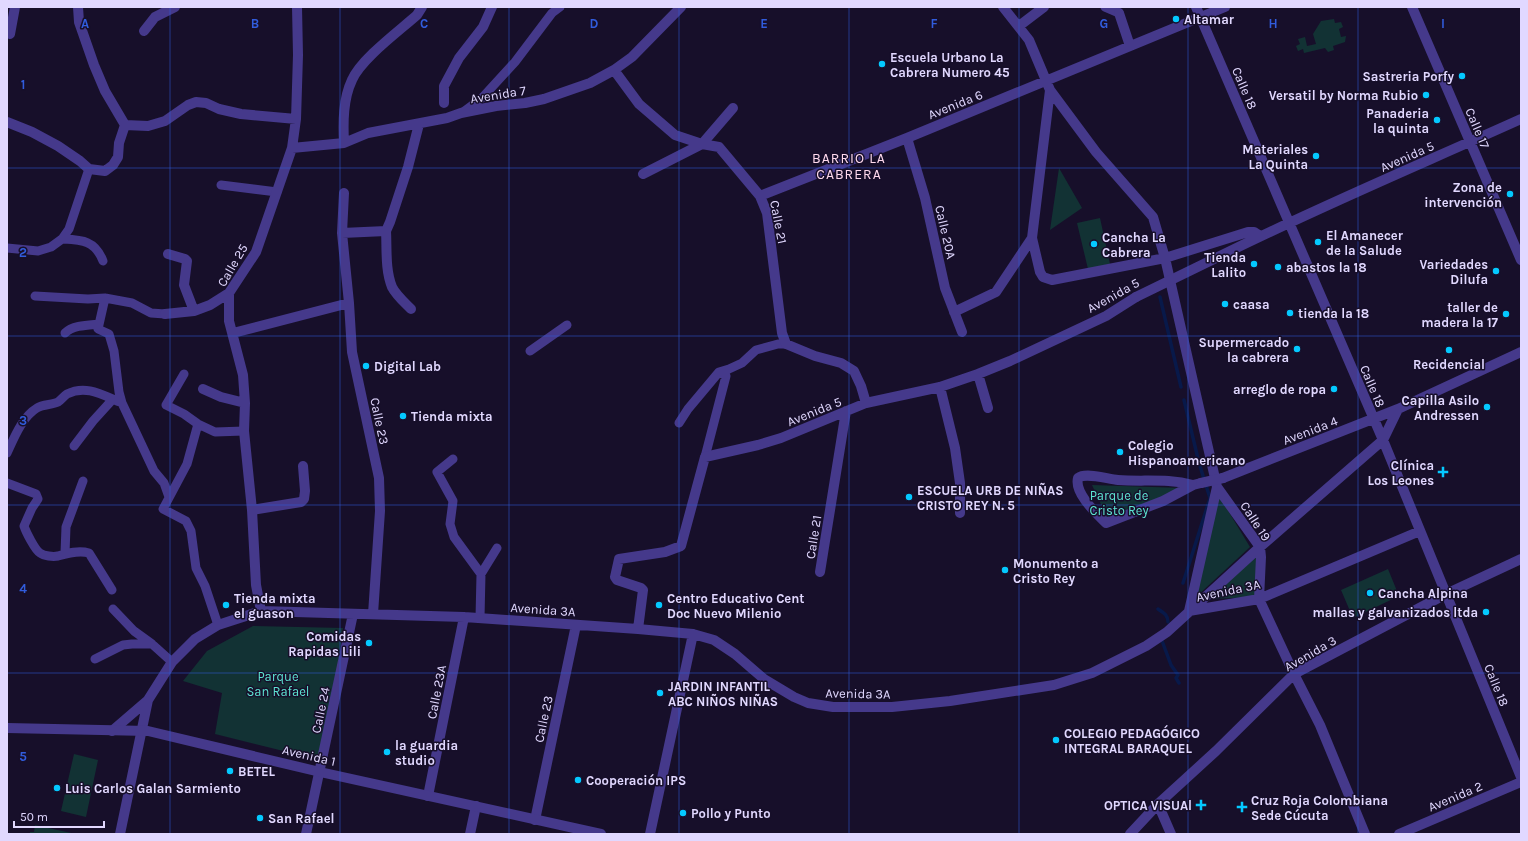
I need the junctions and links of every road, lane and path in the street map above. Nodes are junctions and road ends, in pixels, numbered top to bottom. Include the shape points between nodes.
1 (15, 7) edge
2 (78, 7) edge
3 (175, 7) edge
4 (297, 7) edge
5 (422, 7) edge
6 (492, 7) edge
7 (560, 7) edge
8 (681, 7) edge
9 (1003, 7) edge
10 (1044, 7) edge
11 (1105, 7) edge
12 (1196, 7) edge
13 (1225, 7) edge
14 (1412, 7) edge
15 (1119, 13) joint
16 (1200, 17) junction
17 (1019, 26) junction
18 (144, 31) dead end
19 (10, 34) dead end
20 (1130, 46) junction
21 (614, 70) junction
22 (1046, 80) junction
23 (1050, 90) junction
24 (444, 103) dead end
25 (733, 108) dead end
26 (461, 113) junction
27 (296, 119) junction
28 (1521, 120) edge
29 (7, 122) edge
30 (418, 124) junction
31 (125, 125) junction
32 (907, 138) junction
33 (1470, 142) junction
34 (344, 143) junction
35 (702, 144) junction
36 (292, 148) junction
37 (89, 169) junction
38 (643, 174) dead end
39 (222, 185) dead end
40 (277, 192) junction
41 (344, 193) dead end
42 (760, 196) junction
43 (1289, 222) junction
44 (386, 231) junction
45 (342, 234) junction
46 (1260, 236) junction
47 (1032, 238) junction
48 (62, 239) junction
49 (7, 248) edge
50 (168, 254) dead end
51 (1165, 258) junction
52 (1521, 260) edge
53 (103, 261) dead end
54 (229, 293) junction
55 (35, 296) dead end
56 (105, 298) junction
57 (349, 303) junction
58 (411, 308) dead end
59 (194, 311) junction
60 (954, 312) junction
61 (165, 314) joint
62 (99, 324) junction
63 (566, 325) dead end
64 (962, 332) dead end
65 (65, 333) dead end
66 (232, 333) junction
67 (786, 344) junction
68 (530, 351) dead end
69 (1521, 352) edge
70 (720, 372) junction
71 (184, 374) dead end
72 (978, 374) junction
73 (940, 387) junction
74 (203, 389) dead end
75 (113, 400) junction
76 (122, 403) junction
77 (245, 403) junction
78 (866, 403) junction
79 (988, 408) dead end
80 (1398, 409) junction
81 (846, 411) junction
82 (1374, 418) junction
83 (680, 423) dead end
84 (198, 424) junction
85 (244, 431) junction
86 (1383, 440) junction
87 (74, 446) dead end
88 (7, 453) edge
89 (705, 457) junction
90 (453, 459) dead end
91 (303, 466) dead end
92 (7, 482) edge
93 (83, 482) dead end
94 (1197, 484) junction
95 (1217, 487) junction
96 (169, 497) junction
97 (252, 510) junction
98 (960, 513) dead end
99 (1420, 531) junction
100 (1260, 547) junction
101 (497, 548) dead end
102 (65, 553) junction
103 (1521, 559) edge
104 (820, 572) dead end
105 (481, 574) junction
106 (112, 590) dead end
107 (1446, 594) junction
108 (1260, 599) junction
109 (113, 609) dead end
110 (261, 611) junction
111 (1189, 612) junction
112 (353, 614) junction
113 (373, 614) junction
114 (464, 617) junction
115 (480, 618) junction
116 (576, 624) junction
117 (218, 626) junction
118 (638, 628) junction
119 (693, 634) junction
120 (152, 644) junction
121 (95, 659) dead end
122 (172, 662) junction
123 (1294, 674) junction
124 (148, 700) junction
125 (7, 728) edge
126 (142, 730) junction
127 (112, 731) junction
128 (320, 772) junction
129 (1521, 777) edge
130 (1521, 782) edge
131 (428, 796) junction
132 (1158, 804) junction
133 (476, 806) junction
134 (536, 820) junction
135 (120, 834) edge
136 (306, 834) edge
137 (470, 834) edge
138 (601, 834) edge
139 (650, 834) edge
140 (1130, 834) edge
141 (1170, 834) edge
142 (1365, 834) edge
143 (1399, 834) edge

1 - 19 street
2 - 31 street via 79,22 94,65
3 - 18 street via 155,17
4 - 27 street, Calle 25
5 - 34 street via 417,15 362,63 352,79 343,120
6 - 24 street via 483,27 459,58 444,86
7 - 26 street via 552,13 515,62 482,98
8 - 21 street, Avenida 7 via 632,57
9 - 17 street
10 - 17 street
11 - 15 street
12 - 16 street, Calle 18
13 - 16 street, Avenida 6
14 - 33 street, Calle 17
15 - 20 street
16 - 20 street, Avenida 6
16 - 43 street, Calle 18
17 - 22 street via 1029,40
20 - 22 street, Avenida 6
21 - 26 street, Avenida 7 via 544,99
21 - 35 street, Calle 21 via 639,104 674,136
22 - 23 street
22 - 32 street, Avenida 6
23 - 47 street
23 - 51 street, Calle 19 via 1096,152 1154,217
25 - 35 street
26 - 30 street, Avenida 7
27 - 31 street via 241,114 196,102 165,121 148,126
27 - 36 street, Calle 25
28 - 33 street, Avenida 5
29 - 37 street via 58,146
30 - 34 street, Avenida 7 via 368,133
30 - 44 street via 408,167
31 - 37 street via 118,156 113,165 105,171
32 - 42 street, Avenida 6
32 - 60 street, Calle 20A via 945,288
33 - 43 street, Avenida 5
33 - 52 street, Calle 17
34 - 36 street, Avenida 7
35 - 38 street
35 - 42 street, Calle 21 via 719,147
36 - 40 street, Calle 25
37 - 48 street via 69,229
39 - 40 street
40 - 54 street, Calle 25 via 256,252
41 - 45 street, Calle 23
42 - 67 street, Calle 21 via 767,213 782,333
43 - 46 street, Avenida 5
43 - 82 street, Calle 18
44 - 45 street
44 - 58 street via 389,275 393,288
45 - 57 street, Calle 23
46 - 51 street via 1248,232
46 - 72 street, Avenida 5, bridge via 1136,297 1106,316
47 - 51 street via 1040,272 1052,280
47 - 60 street via 996,292
48 - 49 street via 51,247 38,251
48 - 53 street via 80,240 92,245 100,252
50 - 59 street via 185,258 187,261 184,285
51 - 95 street, Calle 19
54 - 59 street
54 - 66 street, Calle 25 via 229,321
55 - 56 street
56 - 61 street via 132,303 151,312
56 - 62 street
57 - 66 street
57 - 113 street, Calle 23 via 352,352 379,478 380,512
59 - 61 street
60 - 64 street, Calle 20A
62 - 65 street via 76,328
62 - 76 street via 98,329 109,334 114,351
63 - 68 street
66 - 77 street, Calle 25 via 242,375
67 - 70 street via 756,350 742,363
67 - 78 street via 841,363 854,371
69 - 80 street, Avenida 4
70 - 83 street via 688,409
70 - 89 street via 726,376
71 - 84 street via 166,405
72 - 73 street, Avenida 5
72 - 79 street
73 - 78 street, Avenida 5
73 - 98 street via 960,483
74 - 77 street via 220,397
75 - 76 street
75 - 87 street via 92,421
75 - 88 street via 98,392 77,390 58,402 38,407 25,418
76 - 96 street
77 - 85 street, Calle 25
78 - 81 street, Avenida 5
80 - 82 street, Avenida 4
80 - 86 street
81 - 89 street, Avenida 5 via 776,440
81 - 104 street, Calle 21
82 - 86 street, Calle 18
82 - 94 street, Avenida 4, bridge via 1223,478
84 - 85 street via 215,432
84 - 96 street via 187,464
85 - 97 street, Calle 25
86 - 99 street, Calle 18
86 - 100 street
89 - 118 street via 681,546 665,552 619,559 615,577 617,580 643,590
90 - 105 street via 437,472 453,501 450,524 454,537
91 - 97 street via 304,499 300,502
92 - 102 street via 36,494 38,498 24,526 39,552 58,556
93 - 102 street via 66,527
94 - 94 street, Avenida 4 via 1106,523 1088,504 1077,483 1078,478 1084,475 1118,480 1171,480
95 - 100 street, Calle 19
95 - 111 street
96 - 117 street via 163,509 186,521 191,531 196,568
97 - 110 street, Calle 25 via 256,586
99 - 107 street, Calle 18
99 - 108 street, Avenida 3A
100 - 108 street, Calle 19
100 - 111 street
101 - 105 street
102 - 106 street via 89,552
103 - 107 street, Avenida 3
105 - 115 street
107 - 123 street, Avenida 3
107 - 129 street, Calle 18
108 - 111 street, Avenida 3A
108 - 123 street, Calle 19
109 - 120 street via 134,631
110 - 112 street, Avenida 3A
110 - 117 street, Avenida 3A
111 - 119 street, Avenida 3A via 1167,632 1146,646 1092,673 1054,685 892,707 833,707 808,703 764,679 714,640
112 - 113 street, Avenida 3A
112 - 128 street, Calle 24
113 - 114 street, Avenida 3A
114 - 115 street, Avenida 3A
114 - 131 street, Calle 23A
115 - 116 street, Avenida 3A
116 - 118 street, Avenida 3A
116 - 134 street, Calle 23
117 - 122 street, Avenida 3A via 195,640
118 - 119 street, Avenida 3A
119 - 139 street
120 - 121 street via 122,645
120 - 122 street
122 - 124 street, Avenida 3A
123 - 132 street, Avenida 3
123 - 142 street, Calle 19 via 1320,725
124 - 126 street, Avenida 3A
124 - 127 street, Avenida 3A
125 - 127 street, Avenida 1
126 - 127 street, Avenida 1
126 - 128 street, Avenida 1
126 - 135 street
128 - 131 street, Avenida 1
128 - 136 street, Calle 24
130 - 143 street, Avenida 2
131 - 133 street, Avenida 1
132 - 140 street, Avenida 3
132 - 141 street
133 - 134 street, Avenida 1
133 - 137 street
134 - 138 street, Avenida 1

